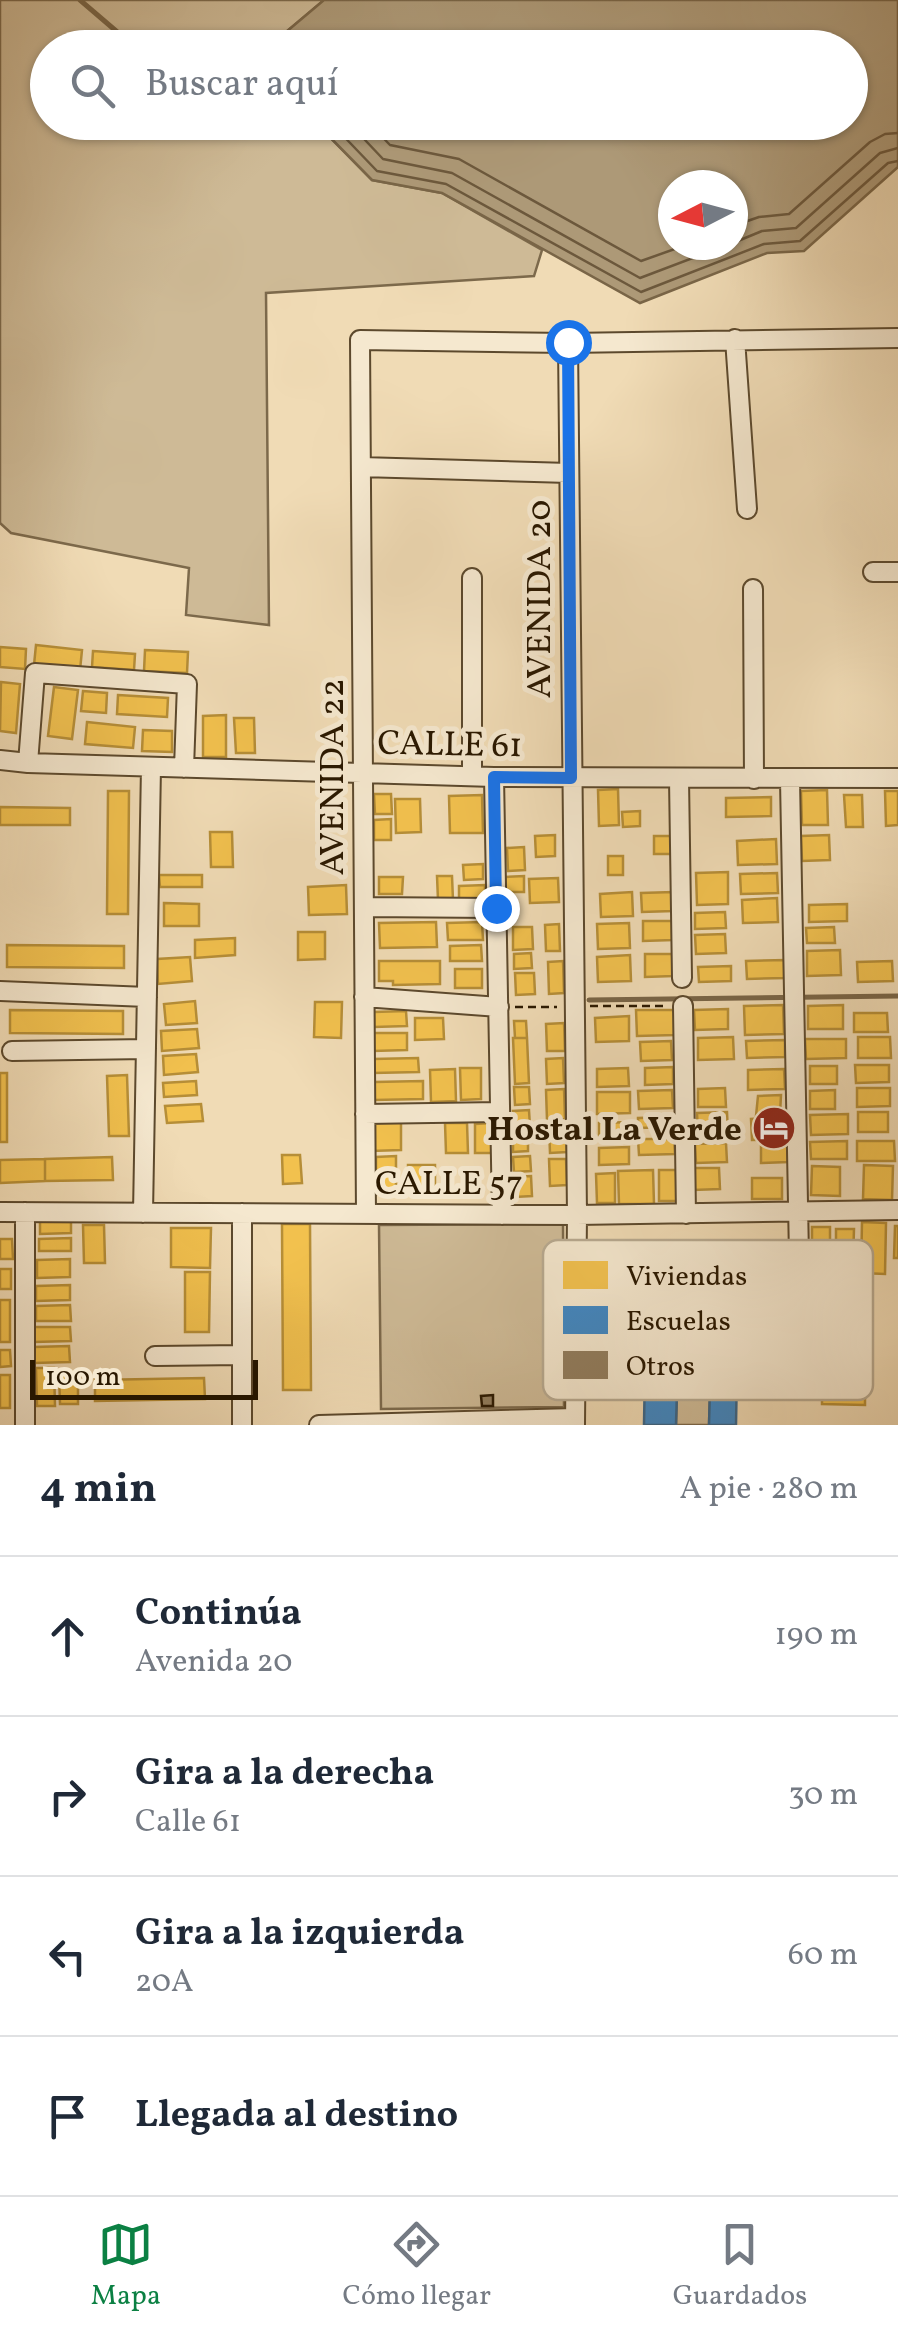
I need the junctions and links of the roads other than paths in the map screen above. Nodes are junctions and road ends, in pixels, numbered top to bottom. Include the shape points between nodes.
1 (898, 338) edge
2 (736, 339) junction
3 (568, 342) junction
4 (361, 467) junction
5 (570, 473) junction
6 (746, 509) dead end
7 (873, 572) dead end
8 (898, 572) edge
9 (472, 578) dead end
10 (753, 589) dead end
11 (0, 760) edge
12 (28, 763) junction
13 (151, 766) junction
14 (184, 768) junction
15 (363, 774) junction
16 (472, 775) junction
17 (494, 777) junction
18 (571, 778) junction
19 (898, 778) edge
20 (679, 779) junction
21 (754, 779) junction
22 (790, 780) junction
23 (364, 906) junction
24 (496, 908) junction
25 (682, 978) dead end
26 (0, 991) edge
27 (147, 997) junction
28 (364, 997) junction
29 (683, 1006) dead end
30 (499, 1007) junction
31 (146, 1049) junction
32 (12, 1051) dead end
33 (500, 1112) junction
34 (365, 1114) junction
35 (898, 1210) edge
36 (0, 1212) edge
37 (25, 1212) junction
38 (798, 1212) junction
39 (143, 1213) junction
40 (242, 1213) junction
41 (366, 1214) junction
42 (686, 1214) junction
43 (502, 1215) junction
44 (577, 1215) junction
45 (577, 1240) edge
46 (799, 1240) edge
47 (242, 1355) junction
48 (154, 1356) dead end
49 (575, 1422) edge
50 (25, 1425) edge
51 (242, 1425) edge
52 (319, 1425) edge

1 - 2 street
2 - 3 street
2 - 6 street
3 - 4 street, AVENIDA 22 via 360,340
3 - 5 street, AVENIDA 20
4 - 5 street
4 - 15 street, AVENIDA 22
5 - 18 street, AVENIDA 20
7 - 8 street
9 - 16 street
10 - 21 street
11 - 12 street, CALLE 61
12 - 13 street, CALLE 61
12 - 14 street via 34,673 187,684
13 - 14 street, CALLE 61
13 - 27 street
14 - 15 street, CALLE 61
15 - 16 street, CALLE 61
15 - 23 street, AVENIDA 22
16 - 17 street, CALLE 61
17 - 18 street, CALLE 61
17 - 24 street
18 - 20 street, CALLE 61
18 - 44 street, AVENIDA 20
19 - 22 street, CALLE 61
20 - 21 street, CALLE 61
20 - 25 street
21 - 22 street, CALLE 61
22 - 38 street
23 - 24 street
23 - 28 street, AVENIDA 22
24 - 30 street
26 - 27 street
27 - 31 street
28 - 30 street
28 - 34 street, AVENIDA 22
29 - 42 street
30 - 33 street
31 - 32 street
31 - 39 street
33 - 34 street
33 - 43 street
34 - 41 street, AVENIDA 22
35 - 38 street, CALLE 57
36 - 37 street, CALLE 57
37 - 39 street, CALLE 57
37 - 50 street
38 - 42 street, CALLE 57
38 - 46 street
39 - 40 street, CALLE 57
40 - 41 street, CALLE 57
40 - 47 street
41 - 43 street, CALLE 57
42 - 44 street, CALLE 57
43 - 44 street, CALLE 57
44 - 45 street, AVENIDA 20
47 - 48 street
47 - 51 street
49 - 52 street

